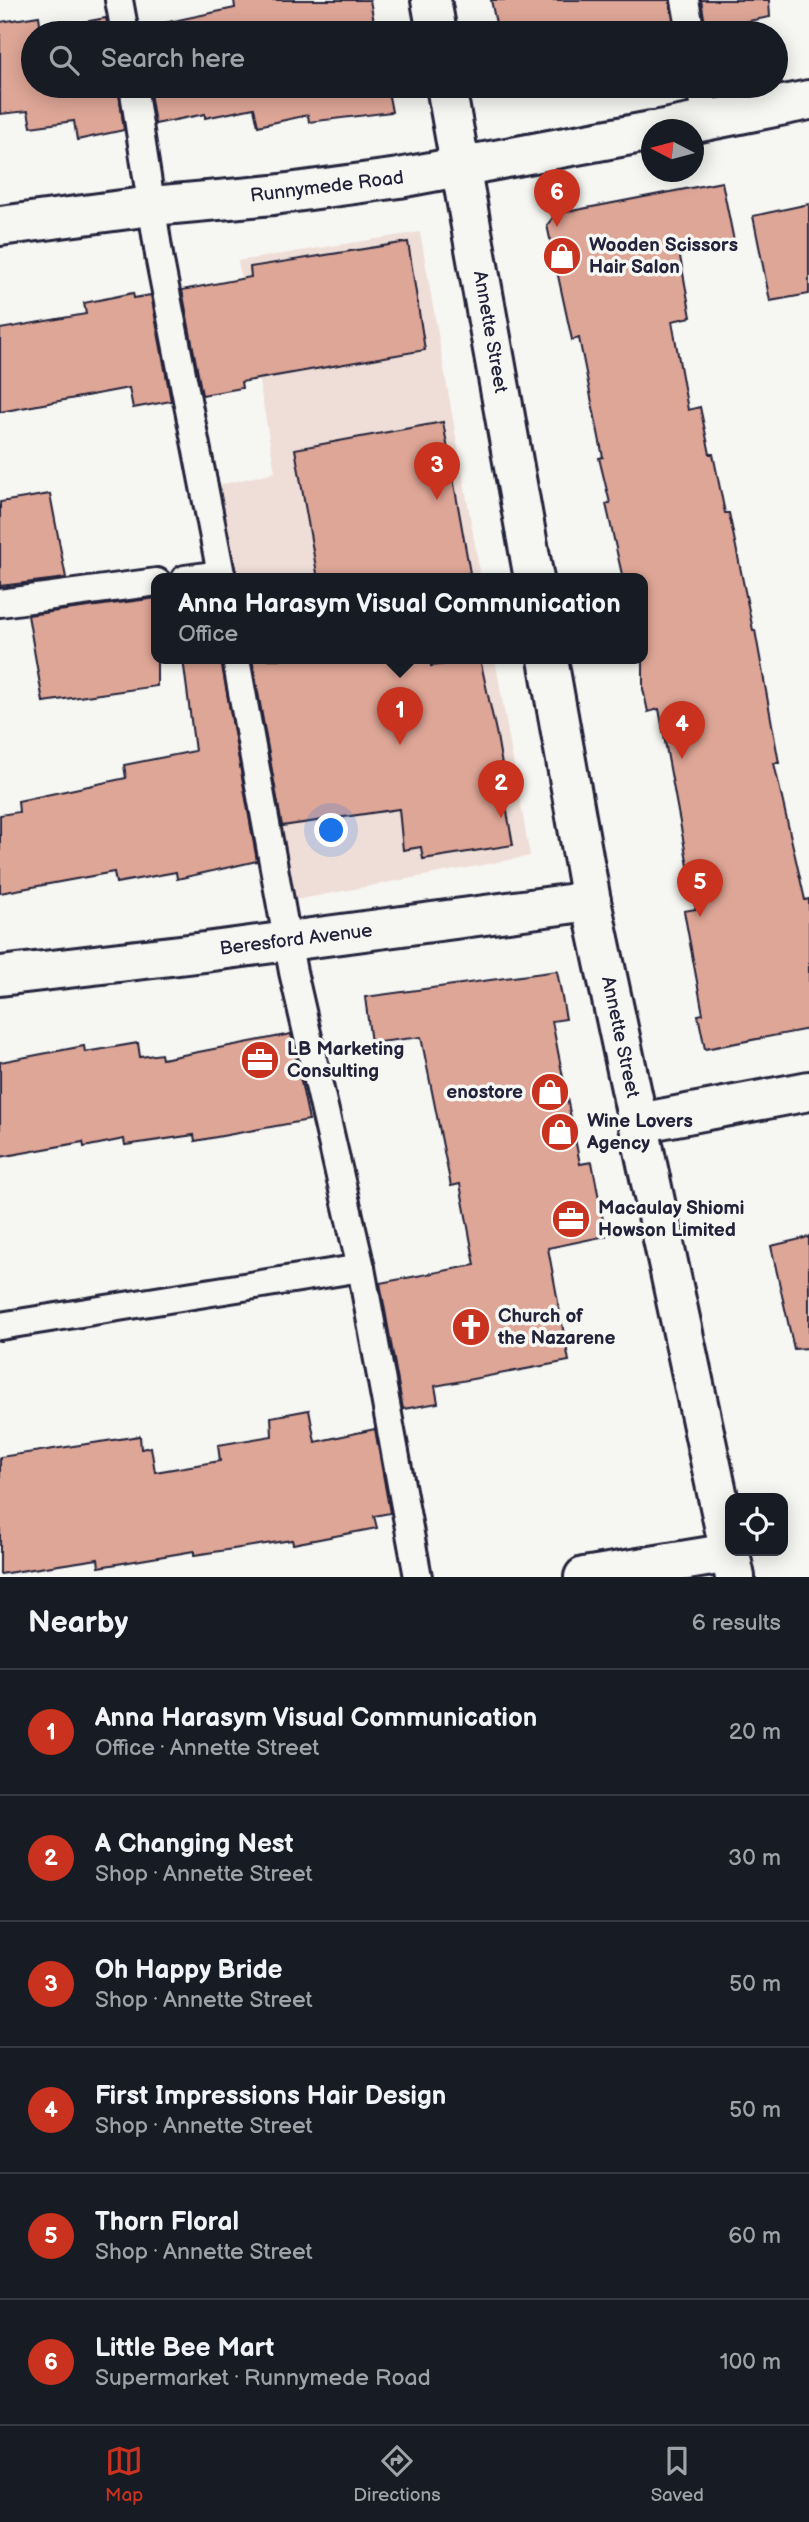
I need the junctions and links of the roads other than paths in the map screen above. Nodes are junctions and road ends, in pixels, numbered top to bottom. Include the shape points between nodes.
1 (120, 0) edge
2 (431, 0) edge
3 (685, 0) edge
4 (123, 21) edge
5 (435, 21) edge
6 (689, 21) edge
7 (135, 98) edge
8 (448, 98) edge
9 (809, 100) edge
10 (703, 103) edge
11 (678, 119) edge
12 (641, 133) edge
13 (461, 168) junction
14 (152, 206) junction
15 (0, 226) edge
16 (220, 573) edge
17 (533, 573) edge
18 (151, 583) edge
19 (0, 603) edge
20 (237, 664) edge
21 (549, 664) edge
22 (591, 901) junction
23 (289, 941) junction
24 (0, 976) edge
25 (809, 1091) edge
26 (639, 1123) junction
27 (361, 1268) junction
28 (0, 1326) edge
29 (733, 1565) edge
30 (418, 1577) edge
31 (584, 1577) edge

1 - 4 lane
2 - 5 street
3 - 6 lane
7 - 14 lane
8 - 13 street, Annette Street
9 - 10 street
10 - 11 street
12 - 13 street, Runnymede Road
13 - 14 street, Runnymede Road via 273,195
13 - 17 street, Annette Street
14 - 15 street, Runnymede Road
14 - 16 lane
18 - 19 lane
20 - 23 lane
21 - 22 street, Annette Street
22 - 23 street, Beresford Avenue
22 - 26 street, Annette Street
23 - 24 street, Beresford Avenue
23 - 27 lane
25 - 26 street
26 - 29 street, Annette Street
27 - 28 lane
27 - 30 lane
29 - 31 street

